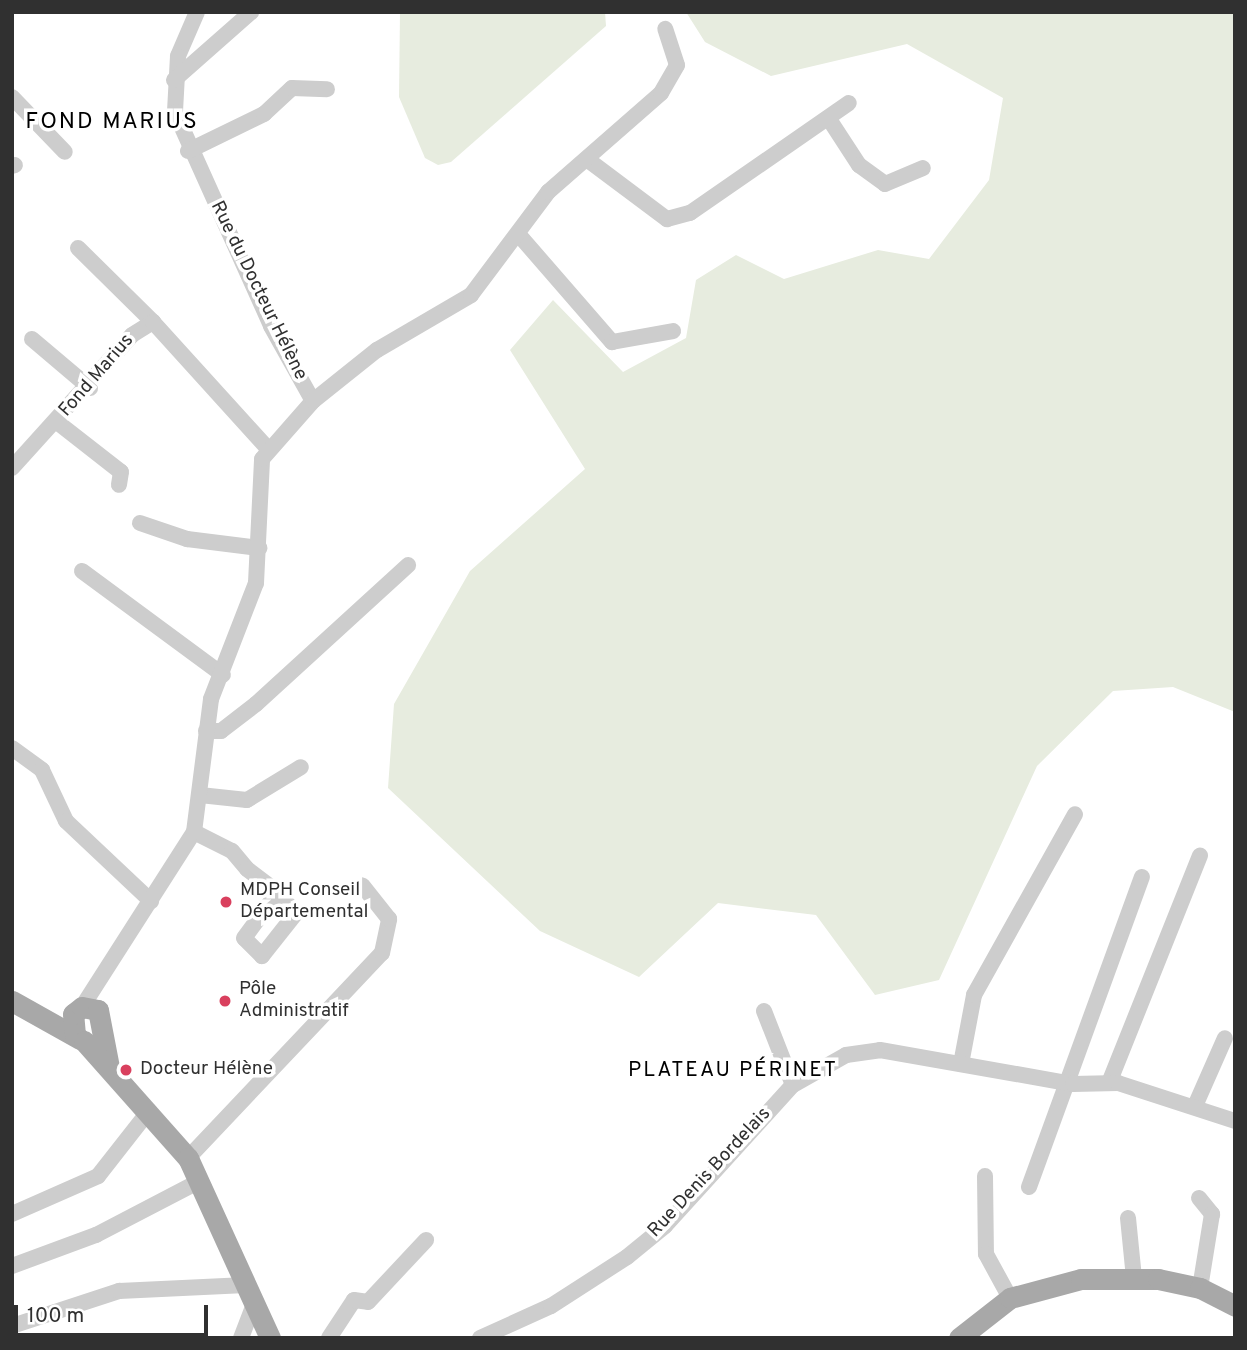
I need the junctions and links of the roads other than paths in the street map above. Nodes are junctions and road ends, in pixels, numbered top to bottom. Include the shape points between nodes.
1 (197, 12) edge
2 (251, 12) edge
3 (665, 29) dead end
4 (174, 80) junction
5 (327, 89) dead end
6 (12, 97) edge
7 (849, 103) dead end
8 (235, 118) dead end
9 (829, 119) junction
10 (186, 145) junction
11 (65, 152) dead end
12 (588, 160) junction
13 (923, 168) dead end
14 (519, 234) junction
15 (78, 248) dead end
16 (153, 322) junction
17 (673, 331) dead end
18 (32, 339) dead end
19 (90, 388) junction
20 (313, 401) junction
21 (57, 422) junction
22 (268, 449) junction
23 (12, 468) edge
24 (119, 485) dead end
25 (140, 523) dead end
26 (259, 548) junction
27 (408, 565) dead end
28 (82, 571) dead end
29 (223, 675) junction
30 (206, 731) junction
31 (12, 748) edge
32 (301, 767) dead end
33 (200, 795) junction
34 (1075, 814) dead end
35 (194, 832) junction
36 (1200, 856) dead end
37 (1142, 877) dead end
38 (362, 885) dead end
39 (277, 893) dead end
40 (151, 901) junction
41 (98, 985) junction
42 (19, 1004) edge
43 (80, 1009) junction
44 (764, 1011) dead end
45 (91, 1031) junction
46 (1226, 1038) dead end
47 (961, 1064) junction
48 (1062, 1082) junction
49 (1110, 1083) junction
50 (793, 1085) junction
51 (1195, 1106) junction
52 (149, 1111) junction
53 (1235, 1121) edge
54 (188, 1158) junction
55 (985, 1176) dead end
56 (204, 1186) junction
57 (1029, 1187) dead end
58 (1199, 1198) dead end
59 (12, 1214) edge
60 (1128, 1218) dead end
61 (426, 1240) dead end
62 (12, 1266) edge
63 (1134, 1278) junction
64 (1200, 1288) junction
65 (250, 1294) junction
66 (1010, 1298) junction
67 (1235, 1306) edge
68 (12, 1326) edge
69 (241, 1338) edge
70 (270, 1338) edge
71 (329, 1338) edge
72 (480, 1338) edge
73 (959, 1338) edge

1 - 4 street, Rue du Docteur Hélène via 183,37
2 - 4 street
3 - 12 street via 677,65 661,93
4 - 10 street, Rue du Docteur Hélène
5 - 10 street via 292,88 264,114
6 - 11 street
7 - 9 street
8 - 10 street
9 - 12 street via 690,213 667,219
9 - 13 street via 859,164 885,184
10 - 20 street, Rue du Docteur Hélène
12 - 14 street via 548,192
14 - 17 street via 612,342
14 - 20 street via 471,295 377,350
15 - 16 street
16 - 19 street, Fond Marius via 132,335
16 - 22 street, Fond Marius
18 - 19 street
19 - 21 street, Fond Marius
20 - 22 street, Rue du Docteur Hélène
21 - 23 street, Fond Marius
21 - 24 street via 121,472
22 - 26 street, Rue du Docteur Hélène via 259,474
25 - 26 street via 187,539
26 - 29 street, Rue du Docteur Hélène via 250,607
27 - 30 street via 256,704 222,731
28 - 29 street
29 - 30 street, Rue du Docteur Hélène
30 - 33 street, Rue du Docteur Hélène
31 - 40 street via 42,770 66,821
32 - 33 street via 247,800
33 - 35 street, Rue du Docteur Hélène
34 - 47 street via 974,995
35 - 39 street via 232,851
35 - 40 street, Rue du Docteur Hélène
36 - 49 street
37 - 48 street
38 - 54 street via 388,919 382,953
40 - 41 street, Rue du Docteur Hélène
41 - 43 street, Rue du Docteur Hélène
41 - 45 street
42 - 43 main road
42 - 45 main road
43 - 45 main road via 93,1008
43 - 45 main road via 71,1019
44 - 50 street
45 - 52 main road via 108,1067
46 - 51 street
47 - 48 street, Rue Denis Bordelais
47 - 50 street, Rue Denis Bordelais via 880,1050 846,1055
48 - 49 street, Rue Denis Bordelais
48 - 57 street
49 - 51 street, Rue Denis Bordelais
50 - 72 street, Rue Denis Bordelais via 657,1233 551,1306
51 - 53 street, Rue Denis Bordelais
52 - 54 main road
52 - 59 street via 105,1171
54 - 56 main road
55 - 66 street via 986,1254
56 - 62 street via 192,1185 96,1235
56 - 65 main road
58 - 64 street via 1212,1214
60 - 63 street
61 - 71 street via 368,1302 354,1300
63 - 64 main road
63 - 66 main road via 1081,1279
64 - 67 main road
65 - 68 street via 119,1291
65 - 69 street
65 - 70 main road
66 - 73 main road

